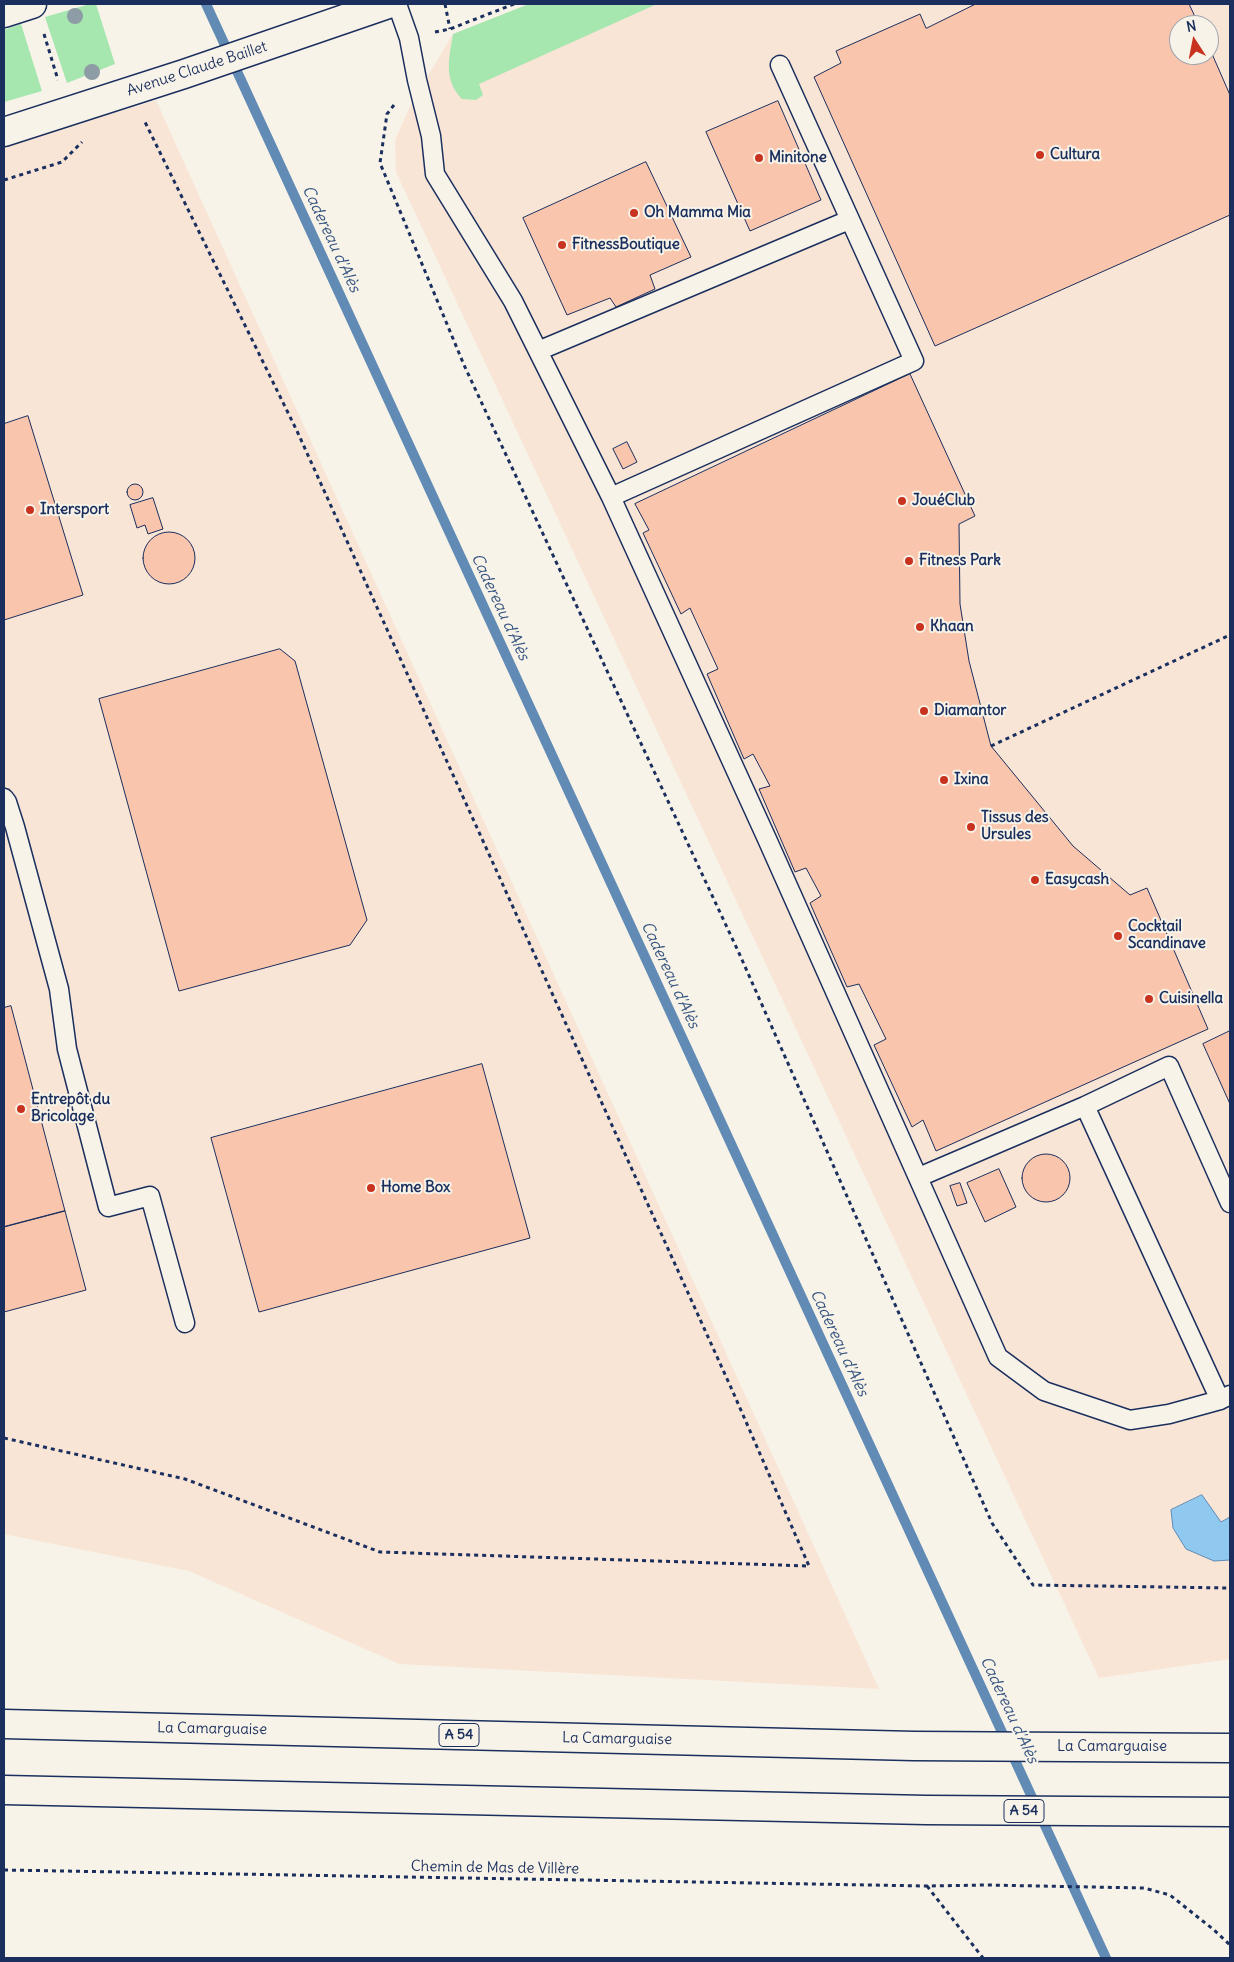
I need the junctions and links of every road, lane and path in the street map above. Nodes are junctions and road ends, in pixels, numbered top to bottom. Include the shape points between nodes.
1 (32, 4) edge
2 (388, 4) edge
3 (397, 4) edge
4 (445, 4) edge
5 (4, 13) edge
6 (450, 29) dead end
7 (44, 31) dead end
8 (780, 65) dead end
9 (417, 80) junction
10 (68, 111) junction
11 (140, 113) dead end
12 (4, 132) edge
13 (89, 138) dead end
14 (81, 142) junction
15 (4, 180) edge
16 (849, 220) junction
17 (538, 352) junction
18 (611, 498) junction
19 (1230, 635) edge
20 (991, 746) dead end
21 (4, 798) edge
22 (1084, 1106) junction
23 (919, 1177) junction
24 (1230, 1203) edge
25 (185, 1323) dead end
26 (1225, 1397) edge
27 (4, 1438) edge
28 (1230, 1588) edge
29 (4, 1724) edge
30 (1230, 1748) edge
31 (4, 1790) edge
32 (222, 1795) junction
33 (4, 1799) edge
34 (1230, 1812) edge
35 (4, 1870) edge
36 (927, 1886) junction
37 (1230, 1945) edge
38 (983, 1958) edge

1 - 5 main road
2 - 10 main road, Avenue Claude Baillet
3 - 9 lane via 409,38
4 - 6 path
7 - 10 path
8 - 16 lane
9 - 17 lane via 431,136 436,174 513,301
9 - 28 path via 386,114 380,163 464,365 739,953 992,1523 1033,1585
10 - 12 main road, Avenue Claude Baillet
10 - 14 path
11 - 27 path via 301,440 809,1566 380,1552 185,1479
13 - 14 path
14 - 15 path via 62,162
16 - 17 lane
16 - 18 lane via 914,361
17 - 18 lane
18 - 23 lane
19 - 20 path
21 - 25 lane via 15,827 59,989 67,1049 108,1206 150,1196
22 - 23 lane
22 - 24 lane via 1169,1066
22 - 26 lane
23 - 26 lane via 998,1357 1044,1392 1130,1420 1169,1414
29 - 30 main road, La Camarguaise / A 54 via 914,1746
31 - 32 main road, A 54
32 - 33 main road
32 - 34 main road, A 54 via 926,1810
35 - 36 path, Chemin de Mas de Villère
36 - 37 path, Chemin de Mas de Villère via 1144,1888 1170,1896
36 - 38 path

